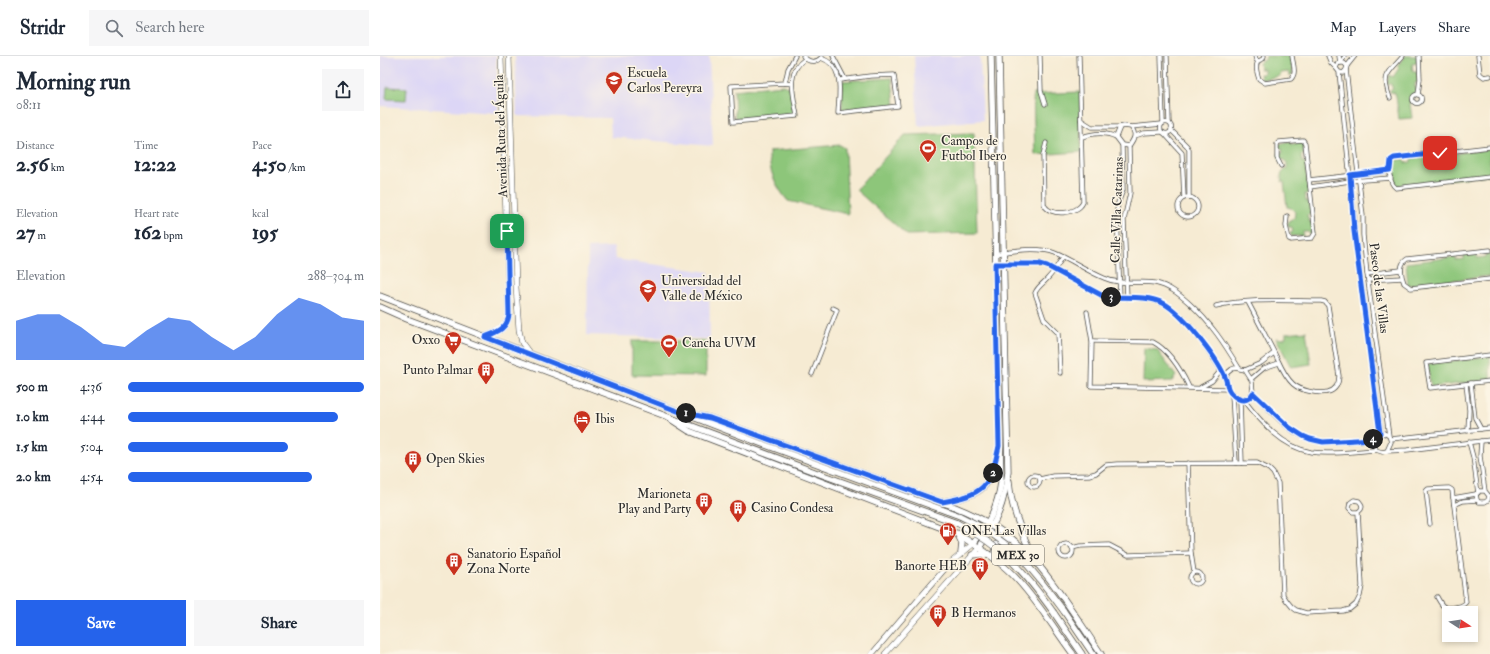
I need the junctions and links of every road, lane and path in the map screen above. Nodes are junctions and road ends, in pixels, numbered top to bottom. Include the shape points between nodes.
1 (501, 56) edge
2 (509, 56) edge
3 (795, 56) edge
4 (833, 56) edge
5 (991, 56) edge
6 (999, 56) edge
7 (1040, 56) edge
8 (1079, 56) edge
9 (1161, 56) edge
10 (1167, 56) edge
11 (1255, 56) edge
12 (1264, 56) edge
13 (1292, 56) edge
14 (1328, 56) edge
15 (1339, 56) edge
16 (1345, 56) edge
17 (1355, 56) edge
18 (1403, 56) edge
19 (1419, 56) edge
20 (1478, 56) edge
21 (822, 57) edge
22 (804, 58) edge
23 (837, 61) junction
24 (1258, 61) junction
25 (1340, 62) junction
26 (791, 63) junction
27 (832, 64) junction
28 (796, 67) junction
29 (1346, 68) junction
30 (1338, 70) junction
31 (1490, 76) edge
32 (845, 79) junction
33 (840, 80) junction
34 (785, 83) junction
35 (792, 84) junction
36 (1418, 95) dead end
37 (1390, 98) dead end
38 (1045, 104) dead end
39 (503, 120) junction
40 (511, 120) junction
41 (1081, 120) junction
42 (1169, 123) junction
43 (1162, 124) junction
44 (1120, 127) junction
45 (1131, 127) junction
46 (1171, 130) junction
47 (1163, 132) junction
48 (1135, 136) junction
49 (1082, 137) junction
50 (1116, 137) junction
51 (1046, 143) dead end
52 (1122, 145) junction
53 (1129, 146) junction
54 (1490, 147) edge
55 (1281, 166) dead end
56 (1390, 170) junction
57 (1376, 172) junction
58 (1358, 174) junction
59 (1350, 175) junction
60 (1490, 176) edge
61 (1391, 178) junction
62 (1377, 179) junction
63 (1309, 180) junction
64 (1359, 180) junction
65 (1350, 181) junction
66 (1310, 187) junction
67 (1189, 197) junction
68 (1184, 198) junction
69 (1287, 216) dead end
70 (1490, 250) edge
71 (1003, 252) junction
72 (995, 254) junction
73 (1063, 257) junction
74 (995, 264) junction
75 (1004, 264) junction
76 (1055, 270) junction
77 (1402, 270) junction
78 (1388, 272) junction
79 (1367, 274) junction
80 (1402, 278) junction
81 (1389, 279) junction
82 (1490, 279) edge
83 (1368, 280) junction
84 (1119, 283) junction
85 (1126, 283) junction
86 (380, 296) edge
87 (1120, 298) junction
88 (1127, 298) junction
89 (1248, 302) junction
90 (1216, 306) dead end
91 (380, 307) edge
92 (833, 308) dead end
93 (1087, 312) dead end
94 (485, 337) junction
95 (1092, 341) junction
96 (1274, 353) junction
97 (531, 355) junction
98 (1490, 355) edge
99 (1279, 362) junction
100 (1261, 363) junction
101 (1239, 368) junction
102 (1264, 368) junction
103 (1221, 370) junction
104 (1244, 370) junction
105 (1060, 373) dead end
106 (812, 374) dead end
107 (1226, 378) junction
108 (1252, 379) junction
109 (1490, 381) edge
110 (1471, 383) junction
111 (1466, 384) junction
112 (1189, 387) junction
113 (1200, 387) junction
114 (1228, 389) junction
115 (1253, 393) junction
116 (1232, 395) junction
117 (1242, 400) junction
118 (1474, 409) junction
119 (1468, 410) junction
120 (680, 412) junction
121 (669, 417) junction
122 (1490, 428) edge
123 (1481, 429) junction
124 (1468, 431) junction
125 (1380, 433) junction
126 (1235, 437) junction
127 (1241, 437) junction
128 (1390, 438) junction
129 (1373, 439) junction
130 (1490, 440) edge
131 (1481, 441) junction
132 (1469, 442) junction
133 (999, 446) junction
134 (1376, 450) junction
135 (1388, 450) junction
136 (1188, 463) junction
137 (1236, 463) junction
138 (1242, 463) junction
139 (1008, 472) junction
140 (1040, 479) dead end
141 (1487, 492) edge
142 (1477, 493) junction
143 (1453, 498) junction
144 (1489, 498) edge
145 (1477, 500) junction
146 (942, 502) junction
147 (1454, 505) junction
148 (1358, 512) dead end
149 (972, 514) junction
150 (991, 524) junction
151 (1430, 524) dead end
152 (957, 534) junction
153 (1012, 540) junction
154 (972, 544) junction
155 (979, 548) junction
156 (1072, 548) dead end
157 (1191, 553) junction
158 (960, 554) junction
159 (988, 554) junction
160 (972, 555) junction
161 (996, 560) junction
162 (1035, 560) junction
163 (967, 561) junction
164 (1194, 572) dead end
165 (1437, 597) dead end
166 (872, 654) edge
167 (885, 654) edge
168 (1073, 654) edge
169 (1082, 654) edge
170 (1093, 654) edge
171 (1101, 654) edge

1 - 39 street, Avenida Ruta del Águila
2 - 40 street, Avenida Ruta del Águila
3 - 26 street
4 - 23 street
5 - 72 main road
6 - 71 main road
7 - 38 street via 1041,91
8 - 41 street
9 - 43 street
10 - 42 street
11 - 24 street
12 - 24 street
13 - 24 street via 1294,76 1291,79 1265,82 1259,79
14 - 30 street, Paseo de las Villas
15 - 25 street
16 - 25 street
17 - 29 street
18 - 37 street via 1387,75 1386,85
19 - 36 street
20 - 31 street via 1480,74 1484,77
21 - 22 street via 815,61
21 - 27 street
22 - 28 street
23 - 27 street
23 - 32 street
25 - 29 street via 1344,63
25 - 30 street via 1337,65
26 - 28 street
26 - 34 street
27 - 33 street
28 - 35 street
29 - 30 street via 1343,72
29 - 58 street, Paseo de las Villas
30 - 59 street, Paseo de las Villas
32 - 33 street
32 - 33 street via 894,75 898,106 838,113
34 - 35 street
34 - 35 street via 731,86 733,122 797,116
39 - 40 street
39 - 94 street, Avenida Ruta del Águila via 509,315 505,327
40 - 97 street, Avenida Ruta del Águila via 519,336
41 - 44 street via 1092,127
41 - 49 street
42 - 43 street
42 - 46 street
43 - 45 street
43 - 47 street via 1160,127
44 - 45 street
44 - 50 street
45 - 48 street
46 - 47 street via 1168,133
46 - 67 street via 1189,150
47 - 48 street
47 - 68 street via 1182,153
48 - 53 street
49 - 50 street via 1097,133
49 - 51 street via 1083,202 1080,208 1073,212 1054,212 1045,208 1043,155
50 - 52 street
52 - 53 street
52 - 84 street, Calle Villa Catarinas via 1123,190 1117,210
53 - 85 street, Calle Villa Catarinas via 1130,193 1124,220
54 - 56 street via 1394,158 1391,160
55 - 63 street via 1276,153 1277,144 1303,140
56 - 57 street
56 - 61 street
57 - 58 street
57 - 62 street
58 - 59 street
58 - 64 street, Paseo de las Villas
59 - 63 street
59 - 65 street, Paseo de las Villas
60 - 61 street via 1400,188 1393,186
61 - 62 street
62 - 64 street
63 - 66 street
64 - 65 street
64 - 79 street, Paseo de las Villas
65 - 66 street
65 - 125 street, Paseo de las Villas
66 - 69 street via 1316,232 1314,236 1289,239
67 - 68 street
67 - 68 street via 1197,206 1194,214 1189,217 1178,211 1179,202
70 - 77 street via 1407,259
71 - 72 street
71 - 73 street via 1047,251
71 - 75 main road
72 - 74 main road
73 - 76 street
73 - 84 street
74 - 75 street
74 - 133 main road
75 - 76 street via 1040,264
75 - 139 main road
76 - 87 street via 1103,296
76 - 105 street via 1035,293 1044,319 1058,333
77 - 78 street
77 - 80 street
78 - 79 street
78 - 81 street
79 - 83 street, Paseo de las Villas
80 - 81 street
80 - 82 street via 1411,288
81 - 83 street
83 - 128 street, Paseo de las Villas
84 - 85 street
84 - 87 street, Calle Villa Catarinas
85 - 88 street, Calle Villa Catarinas
85 - 101 street via 1156,283 1174,290 1213,327
86 - 94 main road, MEX 30
87 - 88 street
88 - 103 street via 1154,299 1170,307 1197,334
89 - 90 street
89 - 96 street
89 - 99 street via 1321,301 1328,306 1339,376 1334,389 1325,392 1300,388 1290,381
91 - 121 main road, MEX 30
92 - 106 street via 836,310
93 - 95 street
94 - 97 main road, MEX 30
95 - 112 street via 1153,342 1172,359
95 - 112 street via 1091,386
96 - 99 street
96 - 100 street
97 - 120 main road, MEX 30
98 - 111 street via 1426,363 1430,388
99 - 102 street
100 - 102 street
100 - 104 street
101 - 104 street
101 - 107 street via 1228,372
102 - 108 street
103 - 107 street
103 - 113 street via 1212,381
104 - 108 street
107 - 114 street
108 - 115 street
109 - 110 street
110 - 111 street
110 - 118 street
111 - 119 street
112 - 113 street
113 - 114 street
114 - 116 street
115 - 117 street via 1250,398
115 - 129 street via 1289,427 1310,439 1323,442
116 - 117 street
116 - 126 street
117 - 127 street
117 - 134 street via 1274,432 1296,448 1318,453
118 - 119 street
118 - 123 street via 1475,418
119 - 124 street
120 - 146 main road via 710,418
120 - 170 main road, MEX 30, bridge via 960,516 984,528 1019,556 1044,585
121 - 152 main road via 689,431
121 - 169 main road, MEX 30, bridge via 957,523 986,540 1027,577
122 - 123 street
123 - 124 street
124 - 128 street
125 - 128 street
125 - 129 street
126 - 127 street
126 - 137 street
127 - 138 street
128 - 135 street via 1391,445
129 - 134 street
130 - 131 street
131 - 132 street
131 - 141 street via 1480,456
132 - 135 street
132 - 142 street
133 - 146 main road via 993,472 986,485 972,495
133 - 150 main road via 1000,491
134 - 135 street
136 - 137 street
136 - 140 street via 1109,465 1089,475
136 - 157 street
137 - 138 street
138 - 148 street via 1265,466 1276,478 1279,491 1283,595 1296,610 1306,613 1343,611 1350,609 1358,601 1362,586
139 - 150 main road via 1002,504
139 - 162 main road via 1016,517
141 - 142 street via 1481,490
141 - 144 street
142 - 143 street
142 - 145 street
143 - 147 street
143 - 151 street via 1452,490 1449,488 1426,490
144 - 145 street via 1483,503
145 - 147 street via 1467,500
146 - 149 main road
147 - 165 street via 1466,602 1462,606 1446,607
149 - 150 main road
149 - 152 main road via 974,519 971,529
150 - 153 main road
150 - 154 main road
150 - 155 main road
152 - 154 main road
152 - 158 main road via 962,544
153 - 161 main road via 1002,539 995,546
153 - 162 main road
154 - 155 main road
154 - 158 street
155 - 159 main road
155 - 160 street
156 - 157 street via 1115,546 1128,555
157 - 164 street
158 - 163 street
158 - 166 street
159 - 160 main road
159 - 161 main road
160 - 163 street
161 - 168 main road via 1020,583
162 - 171 main road
163 - 167 street

